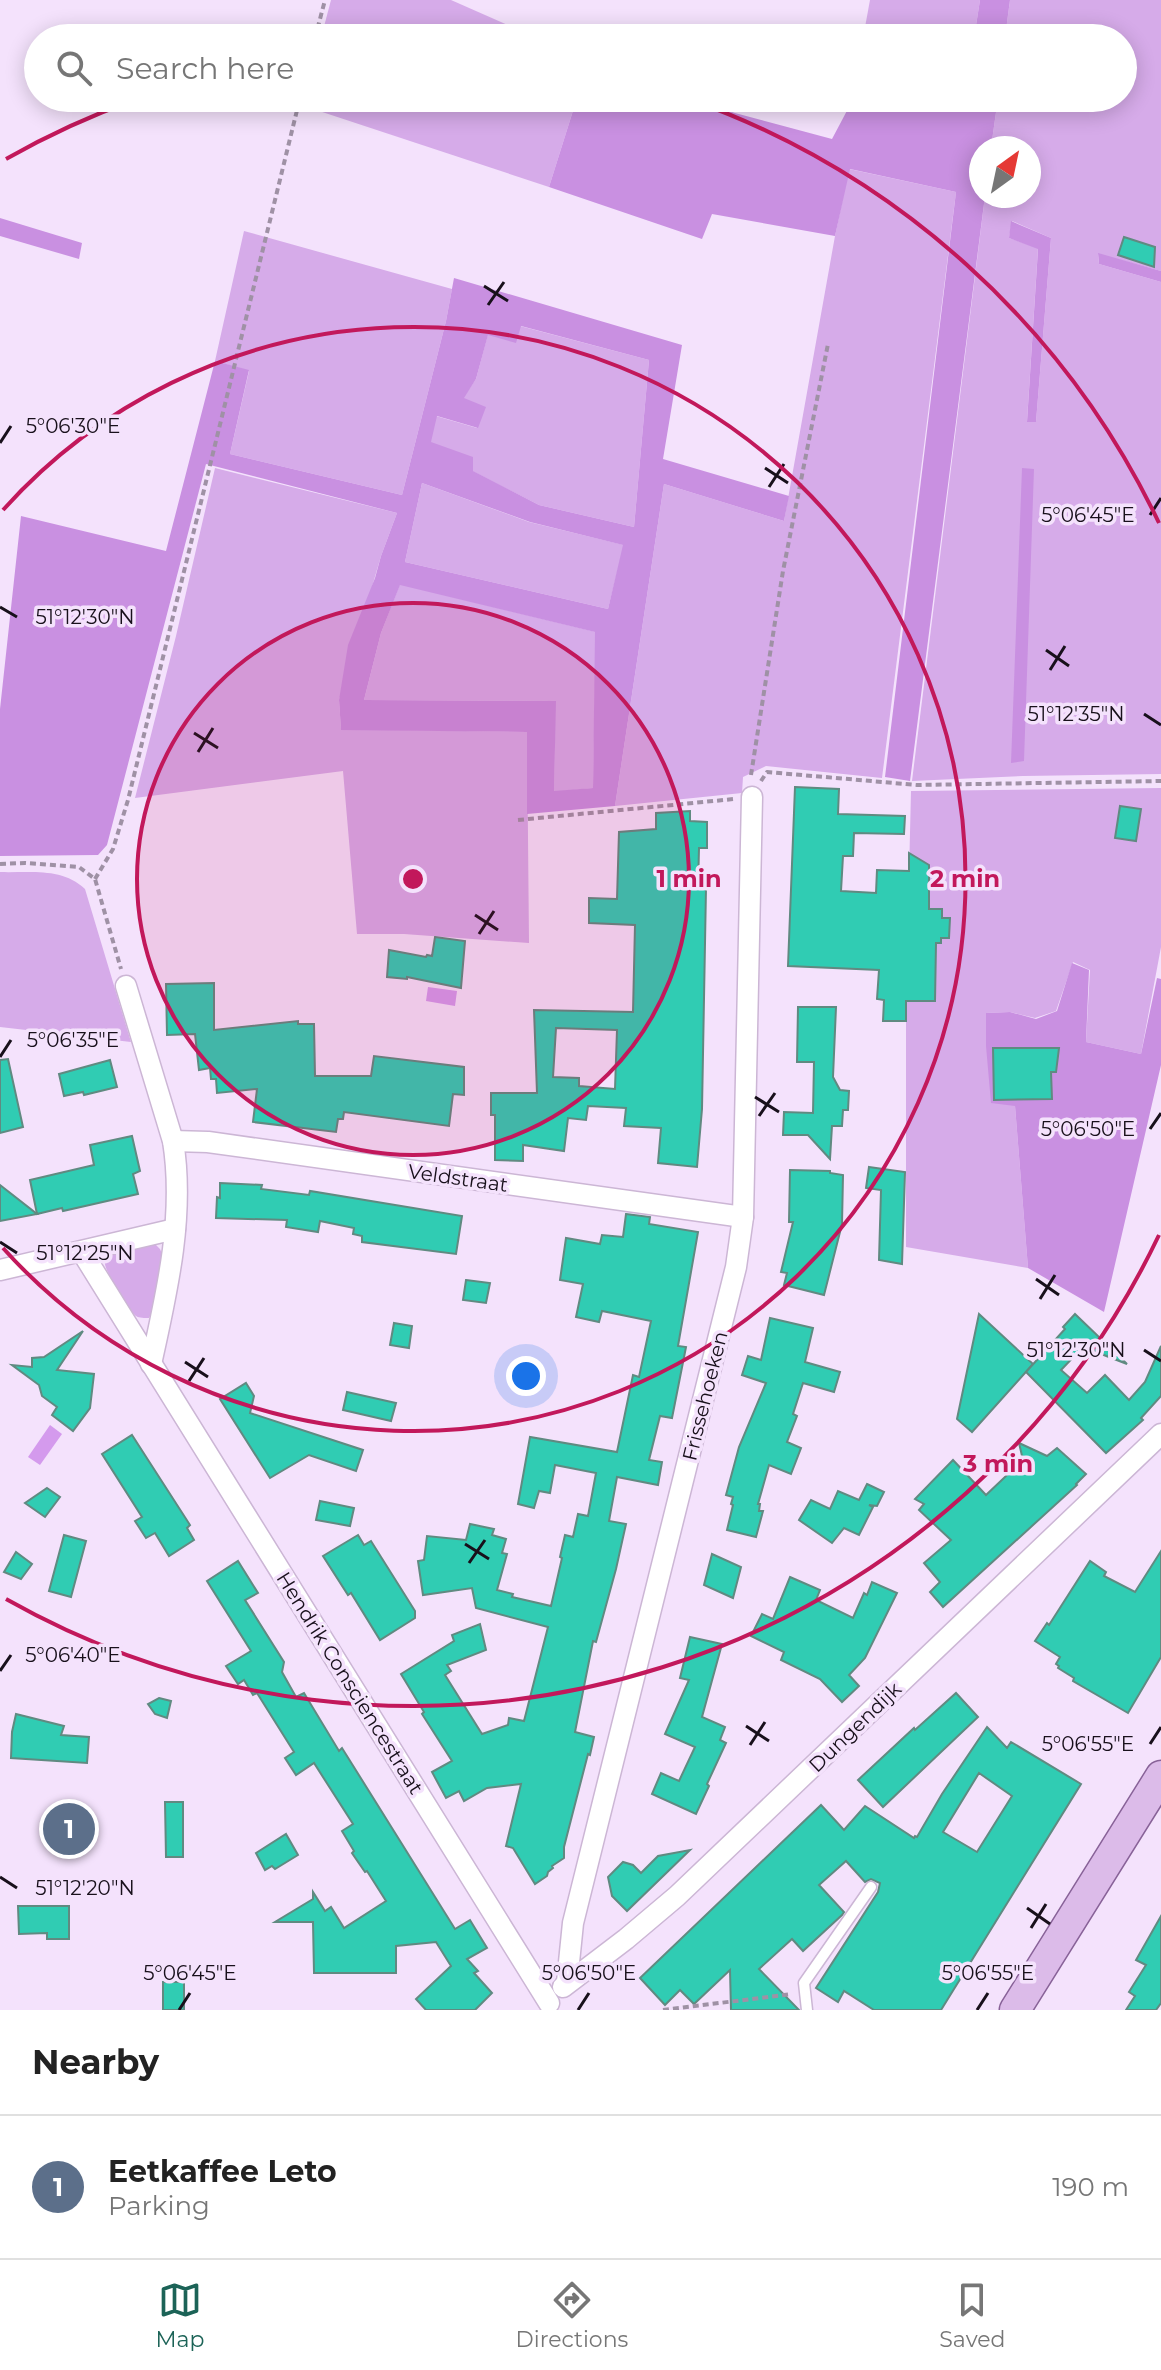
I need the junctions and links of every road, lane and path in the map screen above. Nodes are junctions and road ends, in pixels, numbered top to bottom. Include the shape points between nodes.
1 (325, 0) edge
2 (319, 24) edge
3 (296, 112) edge
4 (828, 344) dead end
5 (1161, 781) edge
6 (752, 797) junction
7 (518, 820) dead end
8 (0, 864) edge
9 (95, 879) junction
10 (126, 986) joint
11 (173, 1141) junction
12 (743, 1217) junction
13 (175, 1229) junction
14 (82, 1252) junction
15 (0, 1270) edge
16 (151, 1364) junction
17 (1161, 1434) edge
18 (1161, 1776) edge
19 (871, 1887) dead end
20 (567, 1982) junction
21 (805, 1993) junction
22 (545, 2006) edge
23 (663, 2010) edge
24 (807, 2010) edge
25 (1015, 2010) edge

1 - 2 path
3 - 9 path via 128,800 113,849
4 - 6 path via 783,571 749,788
5 - 6 path via 917,785 767,772
6 - 7 path
6 - 12 street, Frissehoeken
8 - 9 path via 79,867
9 - 10 path
10 - 11 street
11 - 12 street, Veldstraat
11 - 13 street
12 - 20 street, Frissehoeken via 727,1309 573,1923
13 - 14 street
13 - 16 street
14 - 15 street
14 - 16 street, Hendrik Consciencestraat
16 - 22 street, Hendrik Consciencestraat
17 - 20 street, Dungendijk via 677,1896
18 - 25 main road
19 - 21 lane via 804,1983
20 - 22 street, Dungendijk
21 - 23 path
21 - 24 lane

